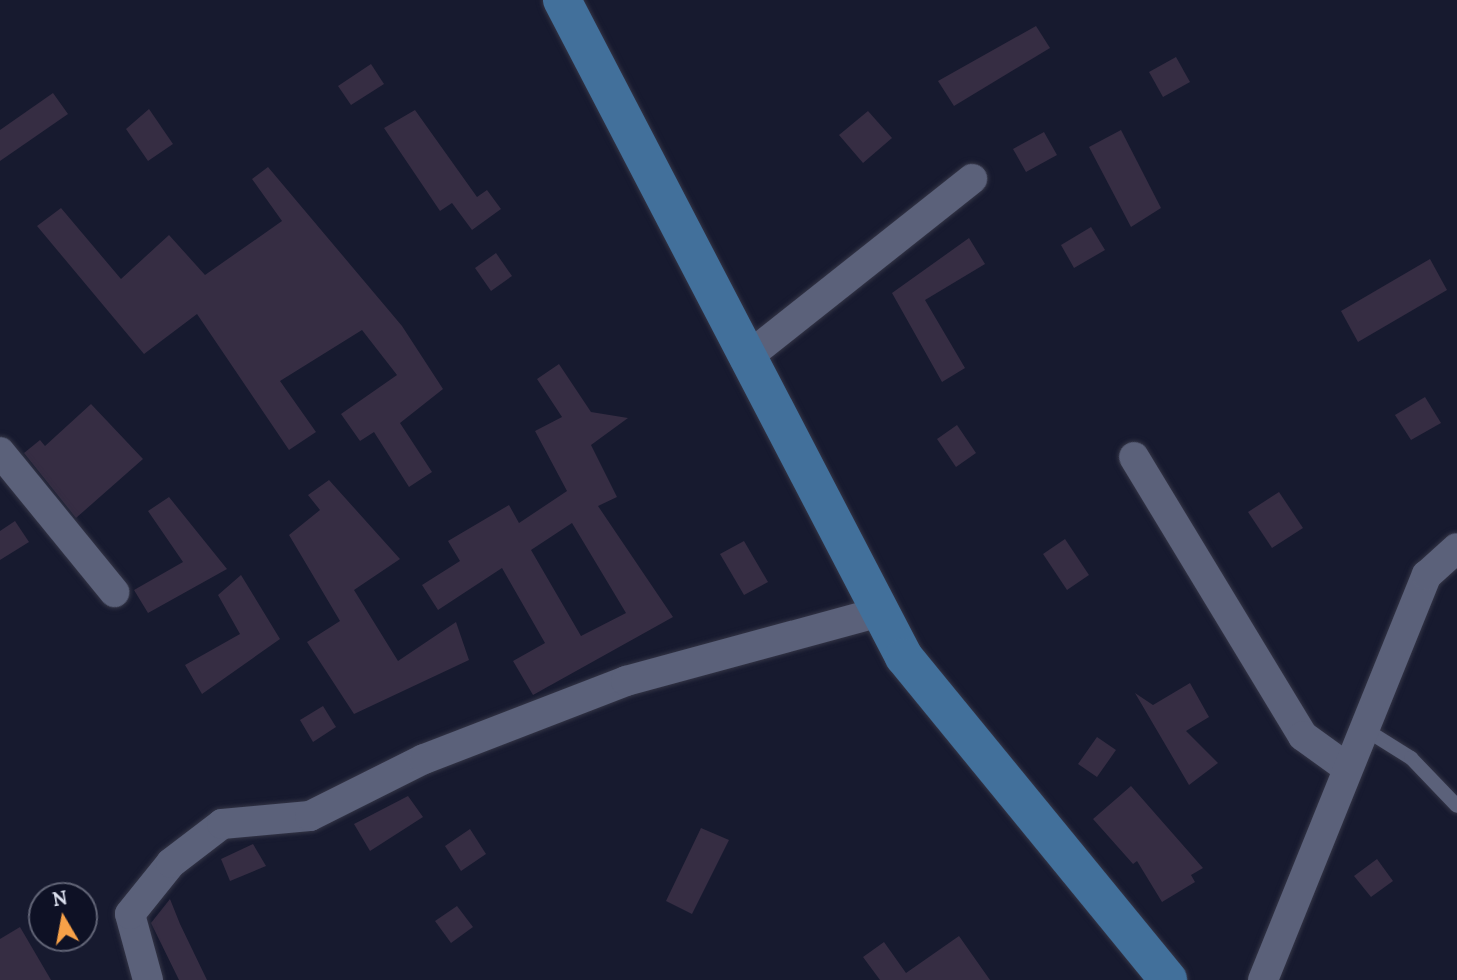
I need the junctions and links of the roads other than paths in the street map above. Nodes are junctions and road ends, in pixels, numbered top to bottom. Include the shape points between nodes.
1 (562, 0) edge
2 (972, 179) dead end
3 (745, 359) junction
4 (0, 452) edge
5 (1133, 457) dead end
6 (1457, 548) edge
7 (114, 592) dead end
8 (880, 612) junction
9 (1363, 728) junction
10 (1346, 767) junction
11 (1457, 806) edge
12 (148, 980) edge
13 (1168, 980) edge
14 (1263, 980) edge

1 - 3 main road
2 - 3 street
3 - 8 main road
4 - 7 street
5 - 10 street via 1303,736
6 - 9 street via 1427,575
8 - 12 street via 626,681 424,759 310,816 222,824 171,863 130,914
8 - 13 main road via 904,657
9 - 10 street
9 - 11 lane via 1411,758
10 - 14 street

